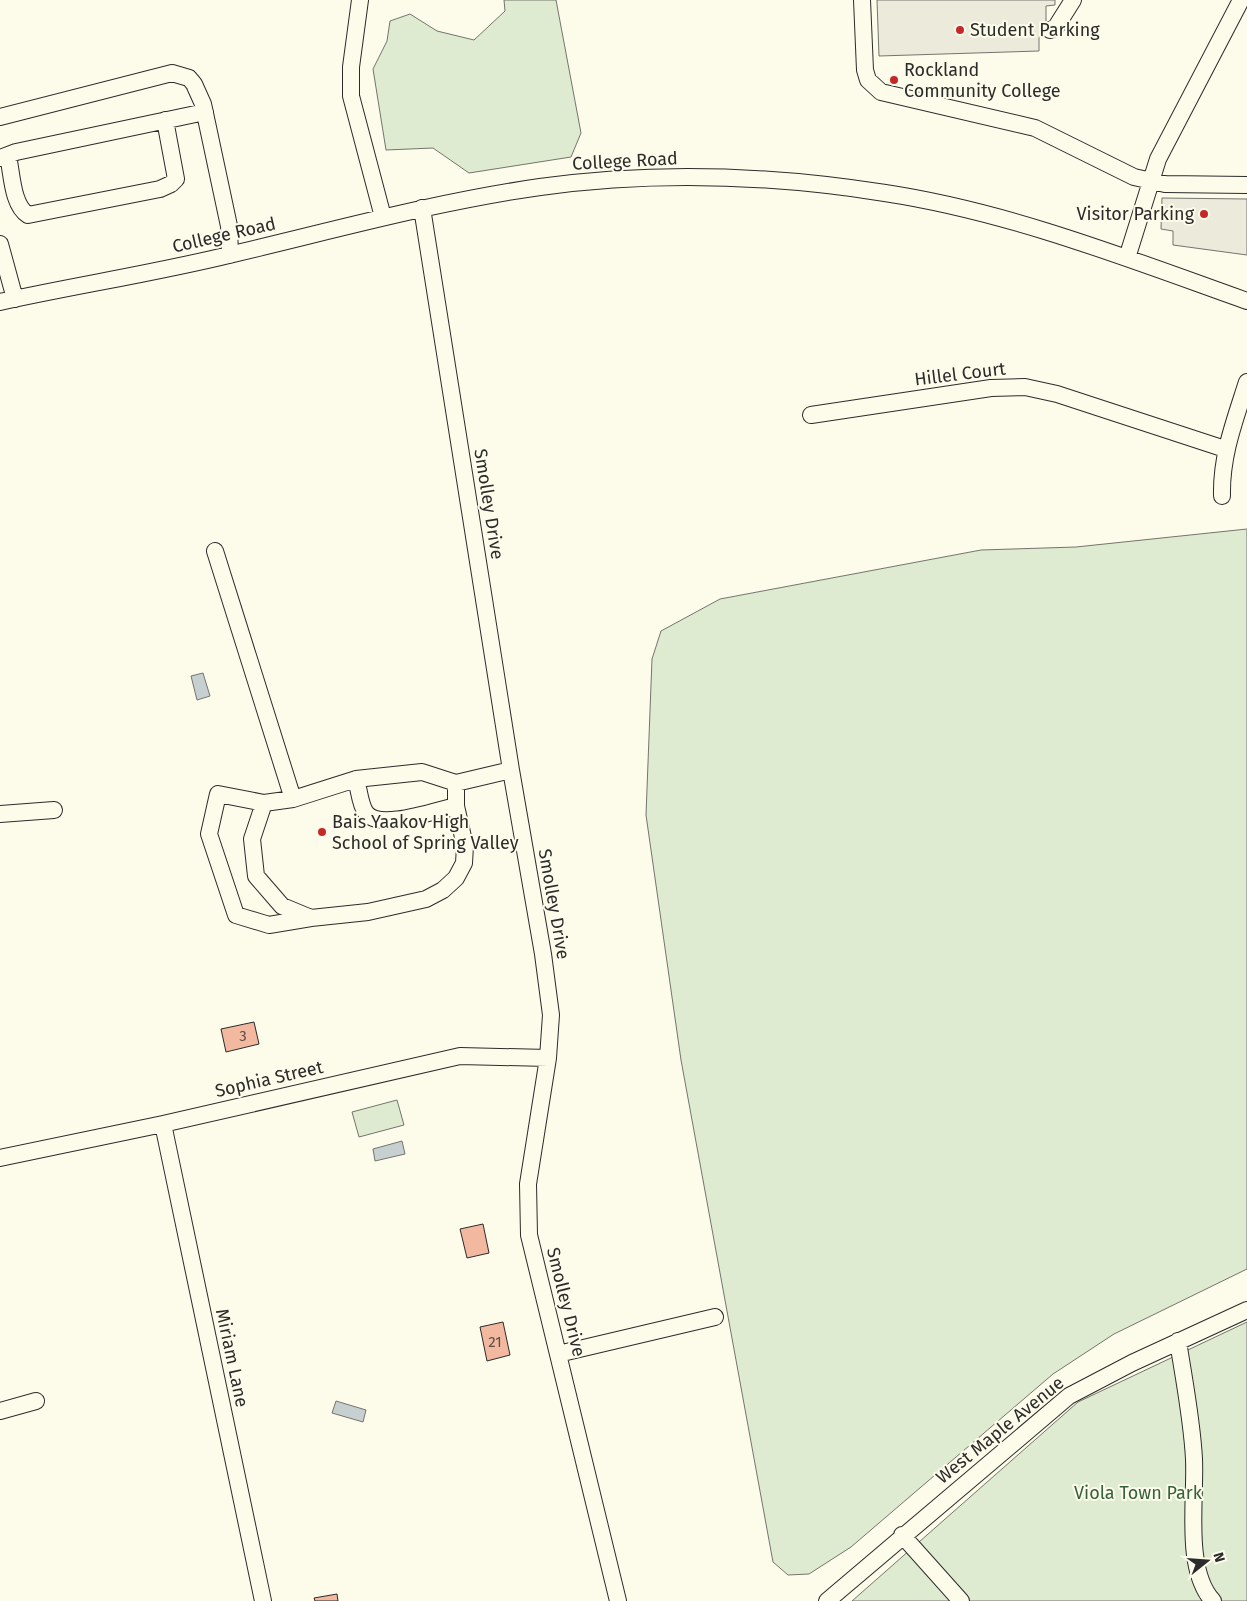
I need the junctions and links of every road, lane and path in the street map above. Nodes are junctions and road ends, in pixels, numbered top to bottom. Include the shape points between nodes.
1 (360, 0) edge
2 (862, 0) edge
3 (1073, 0) edge
4 (1241, 0) edge
5 (1050, 30) dead end
6 (205, 112) junction
7 (0, 117) edge
8 (165, 120) junction
9 (4, 157) edge
10 (1150, 183) junction
11 (1247, 186) edge
12 (422, 208) junction
13 (383, 217) junction
14 (0, 244) edge
15 (230, 255) junction
16 (1127, 258) junction
17 (7, 300) edge
18 (1247, 301) edge
19 (1247, 382) edge
20 (811, 415) dead end
21 (1225, 449) junction
22 (1222, 496) dead end
23 (215, 552) dead end
24 (510, 770) junction
25 (356, 779) junction
26 (456, 783) junction
27 (293, 799) junction
28 (264, 803) junction
29 (456, 806) junction
30 (54, 810) dead end
31 (0, 814) edge
32 (311, 918) junction
33 (548, 1058) junction
34 (162, 1124) junction
35 (0, 1158) edge
36 (1247, 1310) edge
37 (715, 1317) dead end
38 (1178, 1341) junction
39 (558, 1354) junction
40 (36, 1401) dead end
41 (0, 1411) edge
42 (902, 1535) junction
43 (263, 1601) edge
44 (618, 1601) edge
45 (826, 1601) edge
46 (961, 1601) edge
47 (1213, 1601) edge

1 - 13 street via 351,67 351,96
2 - 10 street via 865,70 868,80 881,92 1035,128
3 - 5 street via 1056,27
4 - 10 street via 1158,159
6 - 7 street via 194,84 181,74 172,73
6 - 8 street
6 - 15 street via 229,226
8 - 9 street
8 - 9 street via 176,179 160,189 28,215 17,200
10 - 11 street via 1181,192 1221,192
10 - 16 street
12 - 13 street, College Road
12 - 16 street, College Road via 586,182 670,177 770,180 880,192 968,209
12 - 24 street, Smolley Drive
13 - 15 street, College Road
14 - 17 street
15 - 17 street, College Road
16 - 18 street, College Road
19 - 21 street
20 - 21 street, Hillel Court via 991,388 1025,387 1057,394
21 - 22 street
23 - 27 street
24 - 26 street
24 - 33 street, Smolley Drive via 543,954 551,1015
25 - 26 street via 422,772
25 - 27 street
25 - 29 street via 365,812 374,819 386,822
26 - 29 street
27 - 28 street
28 - 32 street via 252,839 256,876 282,906
28 - 32 street via 218,794 209,834 236,915 269,924
29 - 32 street via 465,846 464,863 456,878 443,890 426,899 368,912
30 - 31 street
33 - 34 street, Sophia Street via 460,1056
33 - 39 street, Smolley Drive via 528,1184 529,1235
34 - 35 street, Sophia Street
34 - 43 street, Miriam Lane
36 - 38 street, West Maple Avenue
37 - 39 street
38 - 42 street, West Maple Avenue via 1069,1396
38 - 47 street via 1194,1458 1194,1550 1198,1569
39 - 44 street, Smolley Drive
40 - 41 street
42 - 45 street, West Maple Avenue
42 - 46 street

